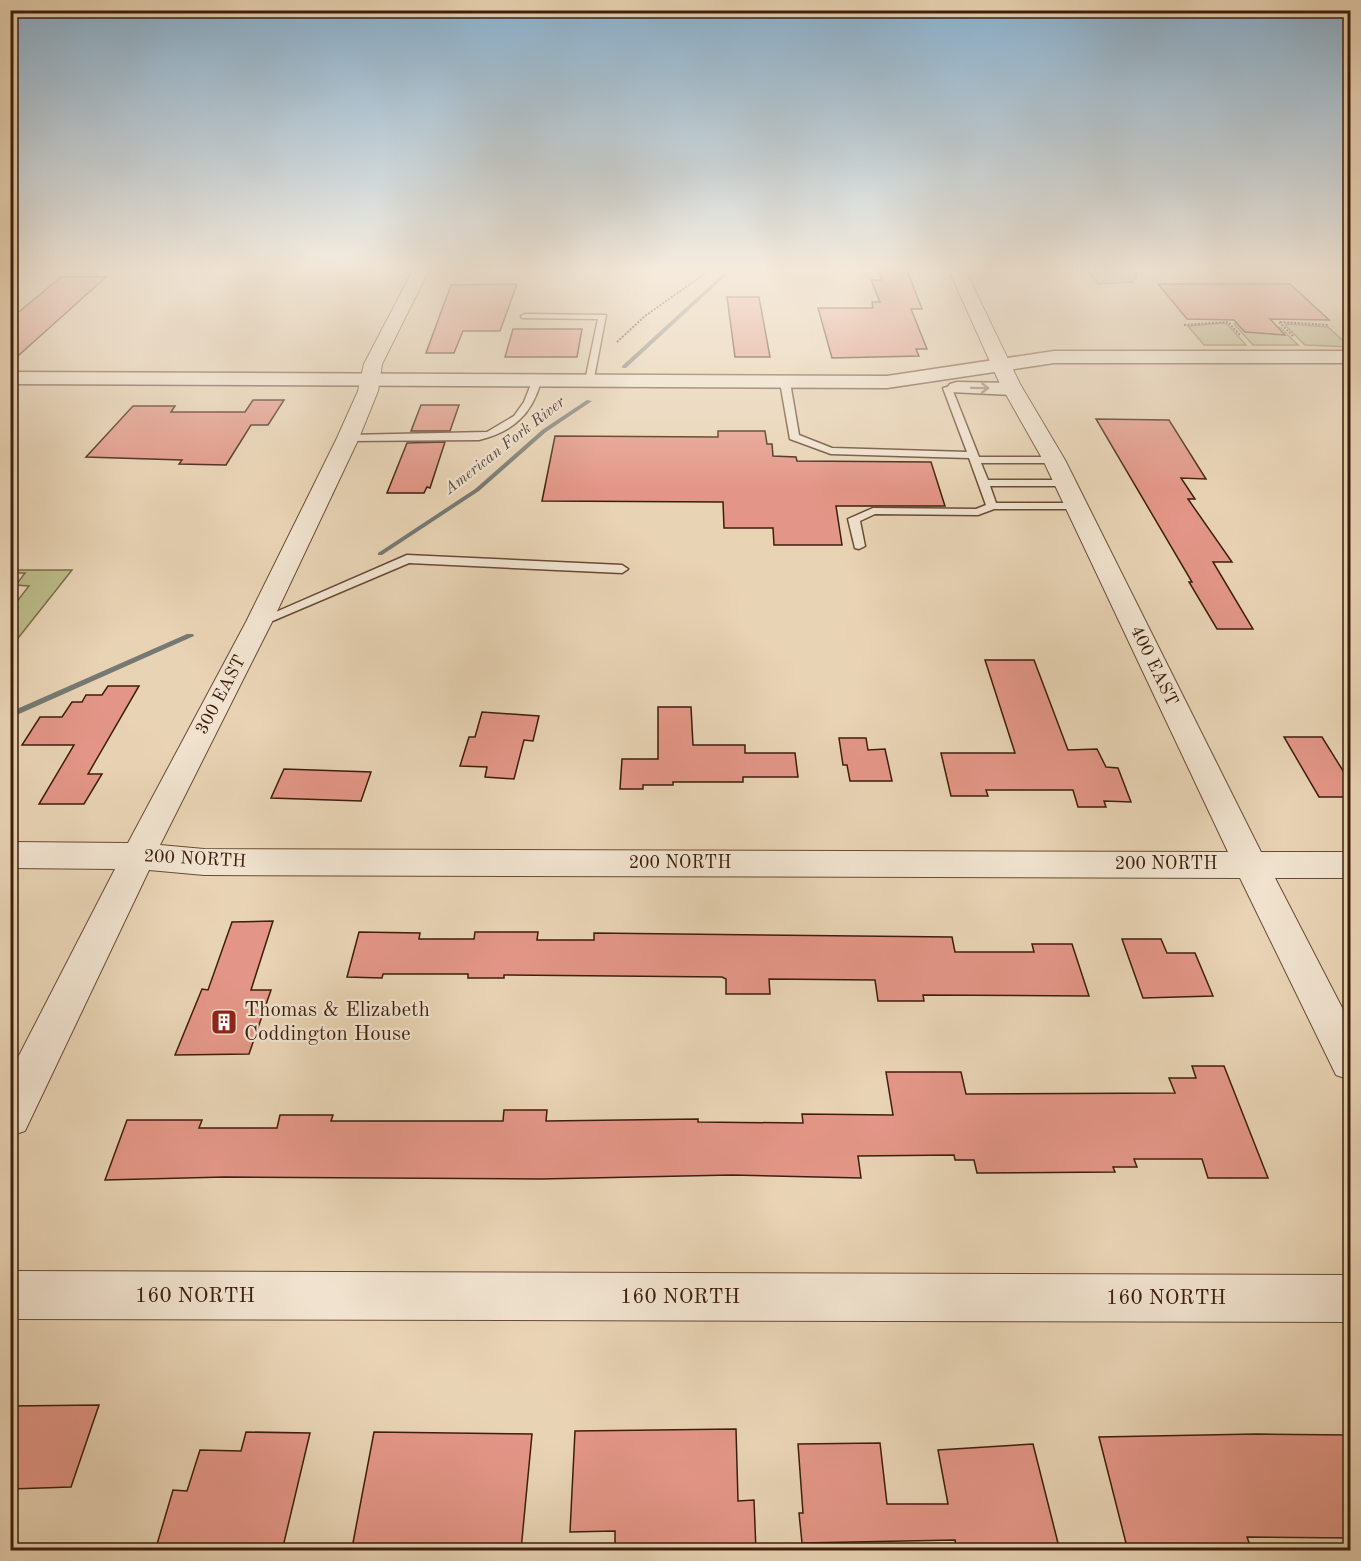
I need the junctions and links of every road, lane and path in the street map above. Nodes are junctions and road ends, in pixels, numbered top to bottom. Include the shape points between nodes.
1 (384, 343) edge
2 (598, 343) edge
3 (616, 343) edge
4 (991, 343) edge
5 (1350, 357) edge
6 (591, 375) junction
7 (1007, 377) junction
8 (10, 378) edge
9 (369, 380) junction
10 (536, 381) junction
11 (785, 382) junction
12 (887, 382) junction
13 (948, 388) junction
14 (348, 438) junction
15 (973, 457) junction
16 (983, 483) junction
17 (1065, 483) junction
18 (992, 506) junction
19 (860, 546) dead end
20 (622, 568) dead end
21 (260, 622) junction
22 (10, 855) edge
23 (138, 856) junction
24 (1251, 864) junction
25 (1350, 865) edge
26 (1350, 1062) edge
27 (10, 1117) edge
28 (10, 1295) edge
29 (1350, 1299) edge

1 - 9 street, 300 EAST
2 - 6 lane
3 - 6 path via 597,361
4 - 7 street, 400 EAST
5 - 7 street via 1034,359
6 - 10 street
6 - 11 street
7 - 12 street
13 -> 7 street
7 - 17 street, 400 EAST
8 - 9 street
9 - 10 street
9 - 14 street, 300 EAST
10 - 14 lane via 529,405 495,434
11 - 12 street
11 - 15 lane via 794,437 831,451
12 - 13 street
13 - 15 lane
14 - 21 street, 300 EAST
15 - 16 lane
15 - 17 lane
16 - 17 lane
16 - 18 lane
17 - 18 lane
17 - 24 street, 400 EAST
18 - 19 lane via 978,512 873,511 854,519
20 - 21 lane via 407,560
21 - 23 street, 300 EAST
22 - 23 street, 200 NORTH
23 - 24 street, 200 NORTH via 204,862
23 - 27 street, 300 EAST
24 - 25 street, 200 NORTH
24 - 26 street, 400 EAST
28 - 29 street, 160 NORTH

